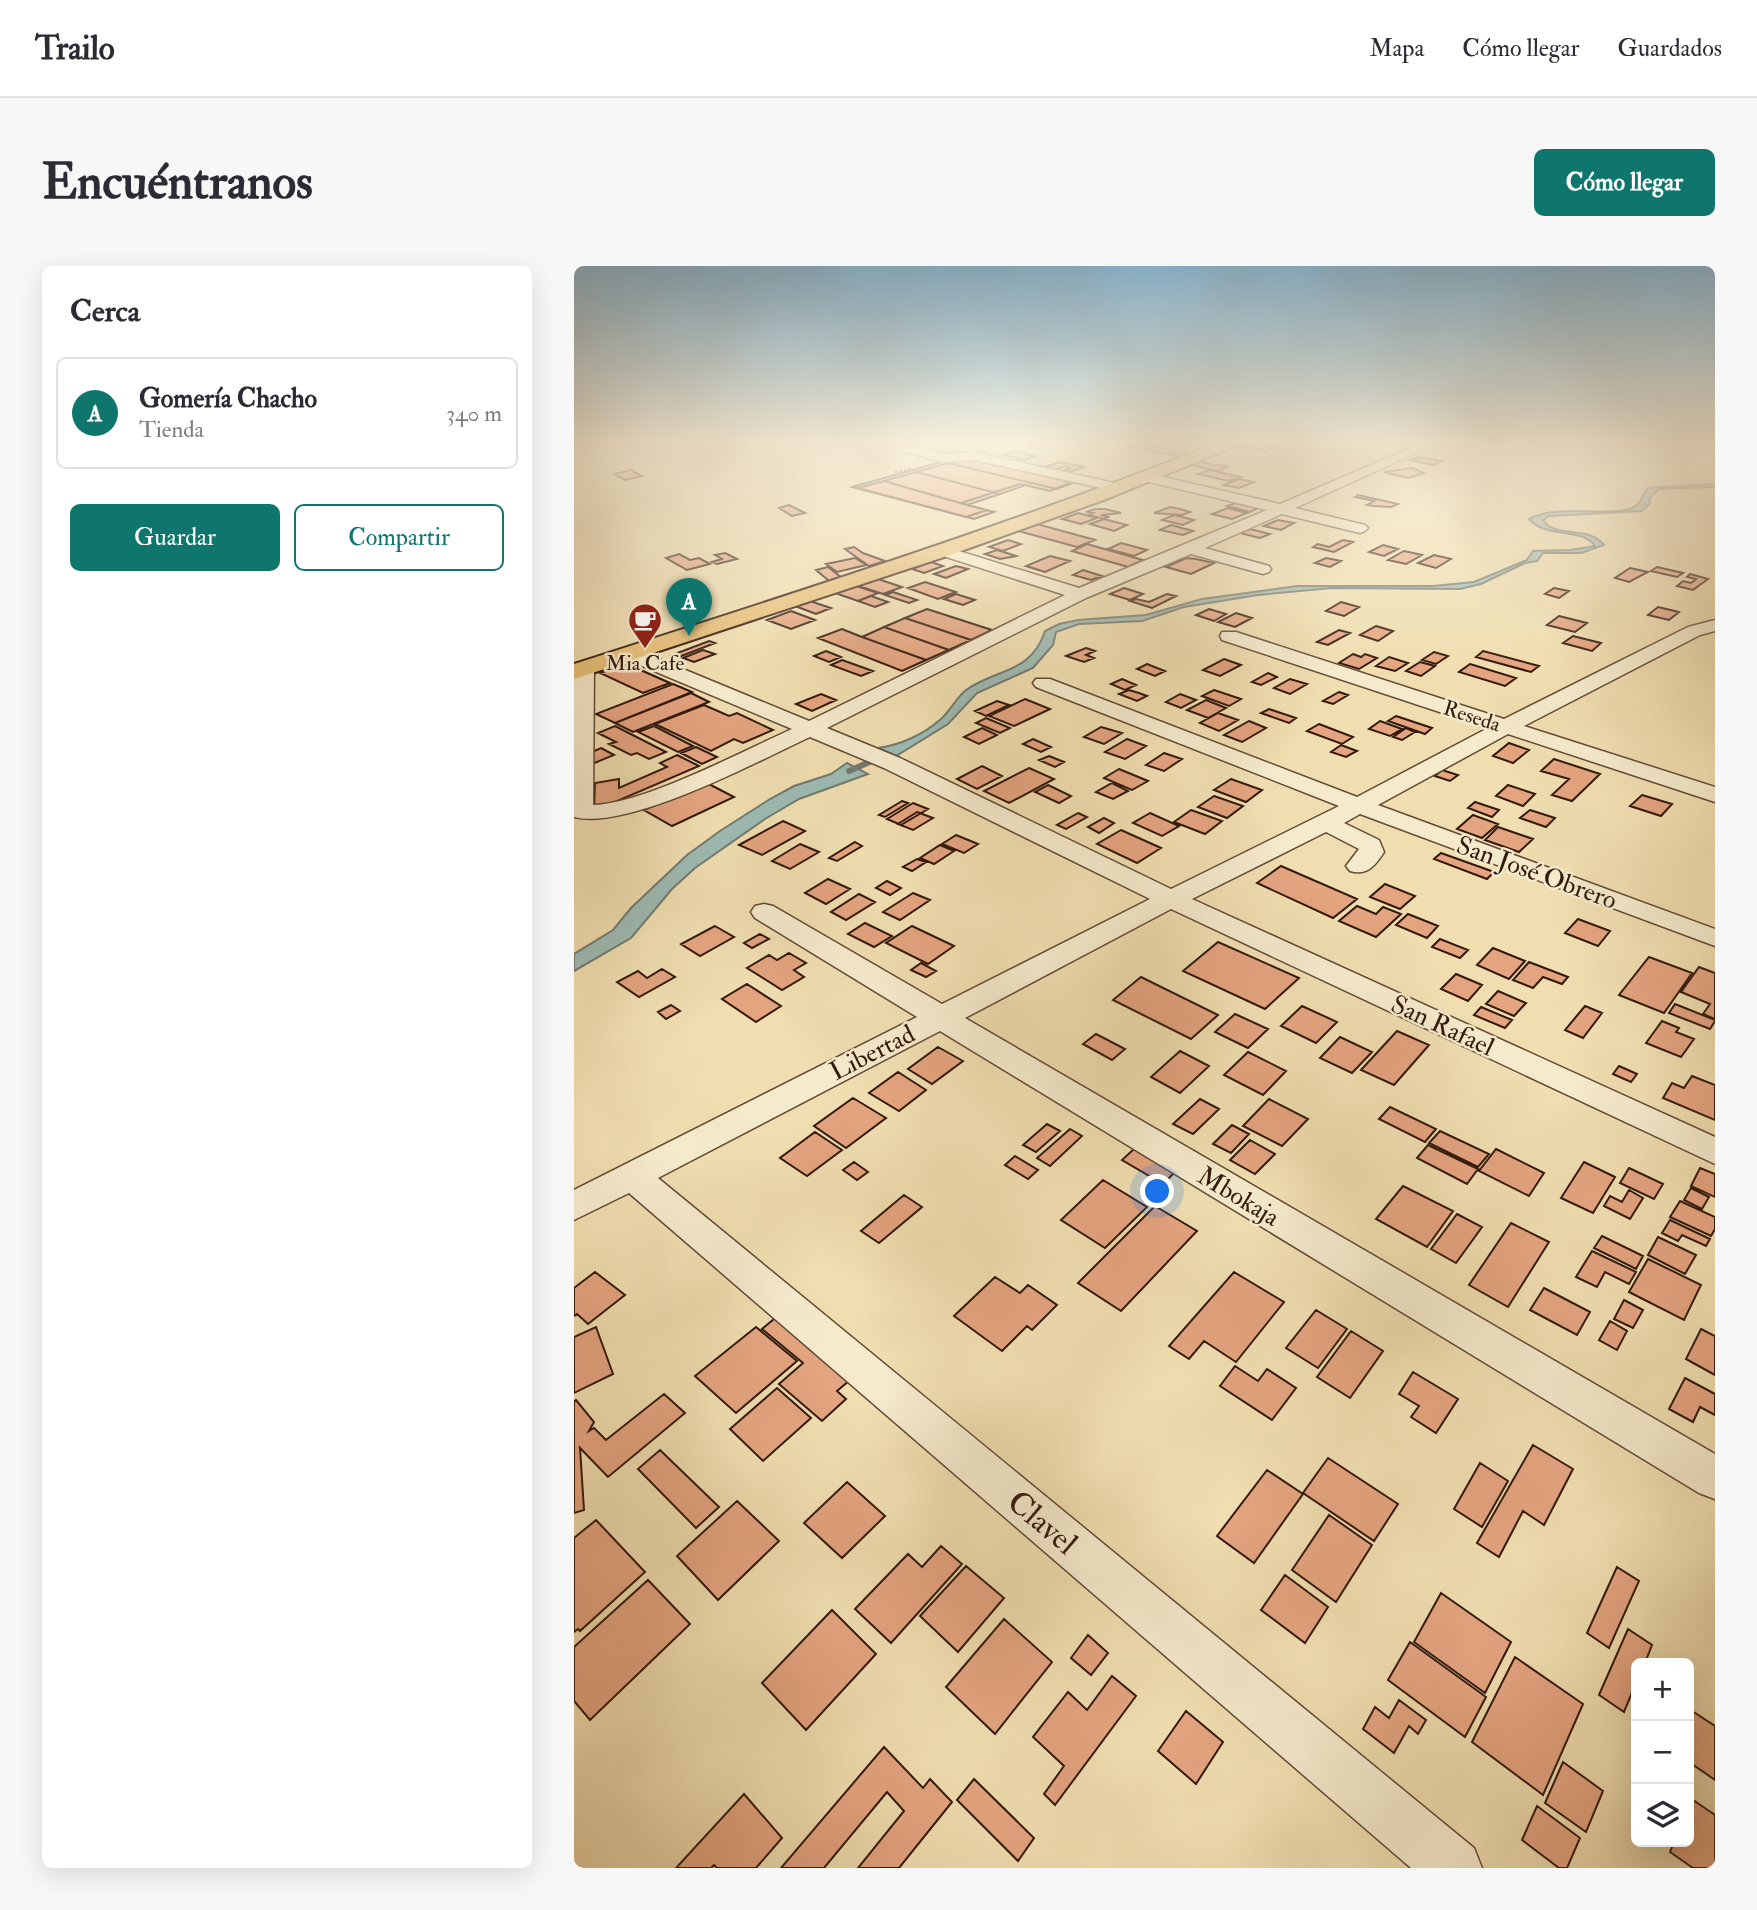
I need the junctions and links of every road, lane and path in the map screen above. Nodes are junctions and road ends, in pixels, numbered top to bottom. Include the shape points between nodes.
1 (1033, 519) edge
2 (1259, 519) edge
3 (1322, 519) edge
4 (1360, 528) dead end
5 (1189, 550) junction
6 (943, 551) junction
7 (1263, 569) dead end
8 (1080, 594) junction
9 (1715, 625) edge
10 (1229, 636) dead end
11 (631, 654) junction
12 (579, 670) edge
13 (1043, 683) dead end
14 (1506, 727) junction
15 (810, 728) junction
16 (579, 739) edge
17 (578, 782) edge
18 (1715, 795) edge
19 (1359, 806) junction
20 (1325, 823) junction
21 (1359, 866) dead end
22 (1171, 899) junction
23 (764, 912) dead end
24 (1715, 938) edge
25 (939, 1017) junction
26 (1715, 1151) edge
27 (632, 1176) junction
28 (574, 1206) edge
29 (1715, 1478) edge
30 (1454, 1868) edge

1 - 6 main road
2 - 5 street
3 - 4 street
5 - 7 street
5 - 8 street
6 - 8 street
6 - 11 main road
8 - 15 street
9 - 14 street, Libertad via 1694,631
10 - 14 street, Reseda
11 - 12 main road
11 - 15 street, San Rafael
12 - 16 street
13 - 19 street, San José Obrero
14 - 18 street, Reseda
14 - 19 street, Libertad
15 - 17 street via 713,774 598,816 581,812
15 - 22 street, San Rafael
16 - 17 street
19 - 20 street, Libertad
19 - 24 street, San José Obrero
20 - 21 street via 1370,845 1372,852
20 - 22 street, Libertad
22 - 25 street, Libertad
22 - 26 street, San Rafael
23 - 25 street, Mbokaja
25 - 27 street, Libertad
25 - 29 street, Mbokaja
27 - 28 street, Libertad
27 - 30 street, Clavel

